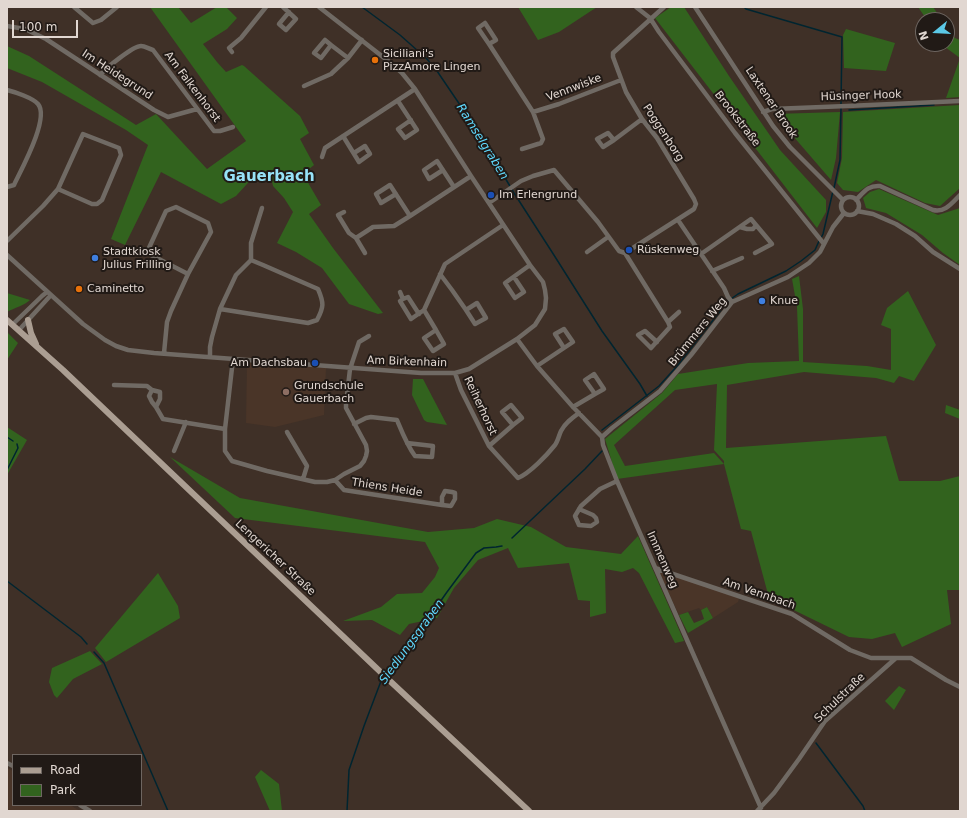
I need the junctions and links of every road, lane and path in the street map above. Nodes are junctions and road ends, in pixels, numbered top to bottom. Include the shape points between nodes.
1 (74, 7) edge
2 (117, 7) edge
3 (266, 7) edge
4 (283, 7) edge
5 (319, 7) edge
6 (636, 7) edge
7 (664, 7) edge
8 (695, 7) edge
9 (289, 12) dead end
10 (650, 18) junction
11 (7, 26) edge
12 (362, 40) junction
13 (488, 44) junction
14 (331, 45) dead end
15 (232, 52) dead end
16 (348, 58) junction
17 (100, 75) junction
18 (621, 80) junction
19 (304, 86) dead end
20 (415, 88) junction
21 (7, 90) edge
22 (398, 101) junction
23 (960, 101) edge
24 (197, 109) junction
25 (533, 112) junction
26 (764, 112) junction
27 (642, 119) junction
28 (411, 120) dead end
29 (233, 127) dead end
30 (343, 136) junction
31 (614, 140) dead end
32 (522, 149) dead end
33 (354, 153) dead end
34 (322, 157) dead end
35 (443, 170) dead end
36 (471, 176) junction
37 (7, 187) edge
38 (454, 187) junction
39 (58, 189) junction
40 (396, 194) dead end
41 (960, 195) edge
42 (843, 200) junction
43 (856, 200) junction
44 (489, 203) junction
45 (262, 208) dead end
46 (857, 211) junction
47 (344, 212) dead end
48 (844, 213) junction
49 (410, 216) junction
50 (678, 220) junction
51 (503, 225) junction
52 (608, 237) junction
53 (356, 238) junction
54 (7, 241) edge
55 (823, 243) junction
56 (587, 252) dead end
57 (365, 253) dead end
58 (625, 253) junction
59 (755, 253) dead end
60 (701, 254) junction
61 (7, 255) edge
62 (742, 258) dead end
63 (251, 260) junction
64 (530, 265) junction
65 (960, 269) edge
66 (712, 271) junction
67 (188, 274) junction
68 (440, 274) junction
69 (514, 277) junction
70 (400, 292) dead end
71 (49, 293) junction
72 (403, 299) junction
73 (731, 300) junction
74 (220, 309) junction
75 (424, 310) junction
76 (466, 310) junction
77 (679, 312) dead end
78 (418, 314) junction
79 (7, 320) edge
80 (28, 320) junction
81 (668, 322) junction
82 (12, 325) junction
83 (19, 330) junction
84 (436, 330) junction
85 (369, 336) dead end
86 (517, 339) junction
87 (657, 342) dead end
88 (39, 348) junction
89 (564, 348) dead end
90 (164, 353) junction
91 (210, 357) junction
92 (232, 359) junction
93 (538, 366) junction
94 (350, 368) junction
95 (455, 373) junction
96 (114, 385) dead end
97 (152, 390) junction
98 (595, 394) dead end
99 (156, 407) junction
100 (573, 408) junction
101 (579, 413) junction
102 (186, 422) junction
103 (354, 424) junction
104 (513, 426) junction
105 (225, 429) junction
106 (286, 432) dead end
107 (602, 437) junction
108 (407, 443) junction
109 (489, 446) junction
110 (174, 451) dead end
111 (303, 479) junction
112 (335, 480) junction
113 (617, 481) junction
114 (442, 505) dead end
115 (579, 509) junction
116 (655, 568) junction
117 (896, 658) junction
118 (960, 687) edge
119 (759, 810) edge
120 (529, 811) edge

1 - 2 street via 93,23
3 - 15 street via 241,38 229,48
4 - 9 street
5 - 12 street, Am Birkenhain
6 - 10 street, Brookstraße
7 - 10 street, Poggenborg
8 - 26 street, Laxtener Brook
10 - 18 street, Poggenborg via 613,53
10 - 55 street, Brookstraße via 735,133
11 - 17 street, Im Heidegrund via 25,29 46,39
12 - 16 street
12 - 20 street, Am Birkenhain via 402,73
13 - 13 street via 496,40 485,22 478,28
13 - 25 street
14 - 16 street
16 - 19 street via 331,74
17 - 24 street, Im Heidegrund via 168,117
17 - 24 street, Am Falkenhorst via 120,58 138,46 143,46 153,50
18 - 25 street, Vennwiske
18 - 27 street, Poggenborg
20 - 22 street
20 - 36 street, Am Birkenhain
21 - 37 street via 34,101 41,112 33,146 14,185
22 - 28 street
22 - 30 street
23 - 26 street, Hüsinger Hook via 772,108
24 - 29 street, Am Falkenhorst via 214,131
25 - 32 street via 543,139 541,143
26 - 42 street, Laxtener Brook via 790,147
27 - 31 street
27 - 50 street, Poggenborg via 657,138 696,204
30 - 33 street
30 - 34 street via 325,148
35 - 38 street
36 - 38 street
36 - 44 street, Am Birkenhain
38 - 49 street
39 - 39 street via 83,134 119,148 121,155 102,200 97,204
39 - 54 street
40 - 49 street
41 - 43 street via 950,206 938,211 873,185
42 - 43 street via 850,197
42 - 48 street via 841,209
43 - 46 street
44 - 51 street, Am Birkenhain
44 - 52 street via 521,181 554,170
45 - 63 street via 251,243
46 - 48 street via 851,215
46 - 65 street via 873,214 896,224
47 - 53 street via 338,215 349,233
48 - 55 street, Brümmers Weg
49 - 53 street via 394,226 374,227
50 - 58 street, Poggenborg
50 - 60 street
51 - 64 street, Am Birkenhain
51 - 68 street via 445,264
52 - 56 street
52 - 58 street
53 - 57 street
55 - 73 street, Brümmers Weg via 820,252 809,263 788,277
58 - 81 street
59 - 60 street via 772,244 751,219
60 - 66 street
61 - 71 street, Am Birkenhain
62 - 66 street
63 - 74 street via 236,275
63 - 74 street via 318,290 322,300 322,311 317,320 308,323
64 - 69 street
64 - 86 street, Am Birkenhain via 543,282 545,309 535,325
66 - 73 street
67 - 67 street via 151,255 148,250 166,211 176,207 208,223 211,232
67 - 90 street via 171,311
68 - 75 street
68 - 76 street
69 - 69 street via 505,283 515,298 524,292
70 - 72 street
71 - 80 street
71 - 82 street via 42,296
71 - 90 street, Am Birkenhain via 83,324 116,346 128,350
72 - 78 street via 408,297
72 - 78 street via 400,301 411,319
73 - 107 street, Brümmers Weg via 688,359 660,391
74 - 91 street via 212,337
75 - 78 street
75 - 84 street
76 - 76 street via 476,303 486,318 475,324
77 - 81 street
79 - 82 main road, Lengericher Straße
80 - 83 street
80 - 88 main road via 33,339
81 - 87 street via 670,327
82 - 83 main road, Lengericher Straße
83 - 88 main road, Lengericher Straße
84 - 84 street via 424,338 433,351 444,344
85 - 94 street via 359,342
86 - 93 street, Immenweg
86 - 95 street, Am Birkenhain via 469,369
88 - 120 main road, Lengericher Straße
89 - 93 street
90 - 91 street, Am Birkenhain
91 - 92 street, Am Birkenhain
92 - 94 street, Am Birkenhain
92 - 105 street, Thiens Heide
93 - 100 street, Immenweg
94 - 95 street, Am Birkenhain
94 - 103 street, Thiens Heide via 346,408
95 - 109 street, Reiherhorst
96 - 97 street via 147,386
97 - 99 street via 149,396
97 - 99 street via 160,392
98 - 100 street
99 - 102 street via 163,419
100 - 101 street, Immenweg
101 - 107 street, Immenweg
101 - 109 street, Reiherhorst via 562,429 556,444 537,464 518,478
102 - 105 street
102 - 110 street
103 - 108 street via 371,417 396,420
103 - 112 street, Thiens Heide via 366,445 366,456 360,466
104 - 104 street, Reiherhorst via 502,412 511,404 522,418
104 - 109 street, Reiherhorst
105 - 111 street, Thiens Heide via 225,451 232,460
106 - 111 street via 307,466
107 - 113 street, Immenweg
108 - 108 street via 415,456 432,457 433,446
111 - 112 street, Thiens Heide via 315,482
112 - 114 street, Thiens Heide via 344,490
113 - 115 street via 600,489
113 - 116 street, Immenweg
115 - 115 street via 575,516 579,525 591,526 597,522 592,515
116 - 117 street, Am Vennbach via 792,614 857,653 871,658
116 - 119 street, Immenweg
117 - 118 street via 911,658
117 - 119 street, Schulstraße via 825,721 795,765

